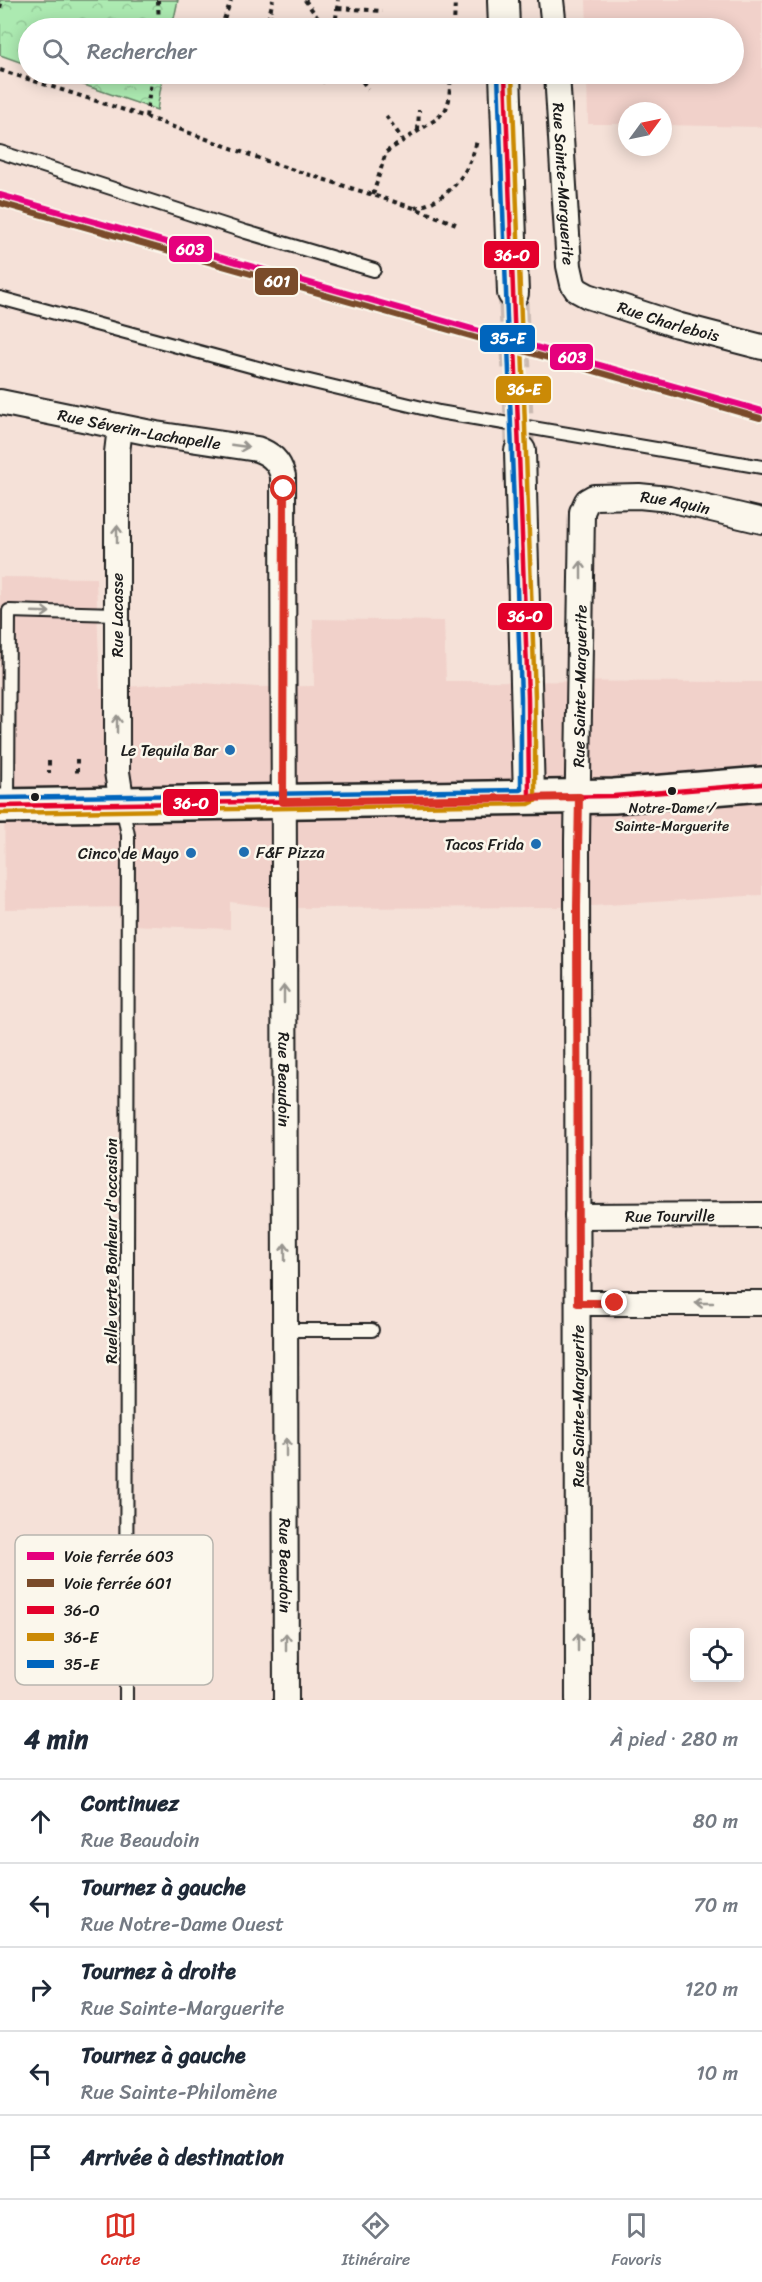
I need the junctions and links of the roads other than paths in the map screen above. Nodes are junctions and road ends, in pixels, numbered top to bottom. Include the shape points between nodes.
1 (503, 0) edge
2 (551, 0) edge
3 (504, 18) edge
4 (553, 18) edge
5 (505, 84) edge
6 (558, 84) edge
7 (0, 153) edge
8 (374, 270) dead end
9 (577, 290) joint
10 (513, 293) tunnel mouth
11 (0, 298) edge
12 (762, 346) edge
13 (0, 402) edge
14 (120, 427) junction
15 (520, 451) tunnel mouth
16 (277, 461) joint
17 (762, 467) edge
18 (587, 501) joint
19 (762, 521) edge
20 (5, 610) edge
21 (117, 614) junction
22 (762, 784) edge
23 (529, 797) junction
24 (579, 797) junction
25 (283, 802) junction
26 (122, 804) junction
27 (4, 806) edge
28 (762, 1215) edge
29 (577, 1216) junction
30 (578, 1303) junction
31 (762, 1303) edge
32 (285, 1330) junction
33 (372, 1330) dead end
34 (126, 1535) edge
35 (126, 1685) edge
36 (126, 1700) edge
37 (286, 1700) edge
38 (579, 1700) edge

1 - 3 street
2 - 4 street
5 - 10 street
6 - 9 street, Rue Sainte-Marguerite via 569,266
7 - 8 lane
9 - 12 street, Rue Charlebois via 677,325
11 - 17 lane via 280,374 439,412
13 - 14 street, Rue Séverin-Lachapelle
14 -> 16 street, Rue Séverin-Lachapelle via 257,449
21 -> 14 street, Rue Lacasse
15 - 23 street
16 - 25 street, Rue Beaudoin via 284,476
18 - 19 street, Rue Aquin via 598,496 669,499
24 -> 18 street, Rue Sainte-Marguerite via 581,517
20 -> 21 lane
20 - 27 lane
26 -> 21 street, Rue Lacasse via 117,772
22 - 24 main road
23 - 24 main road
23 - 25 main road
24 - 29 street, Rue Sainte-Marguerite
25 - 26 main road
32 -> 25 street, Rue Beaudoin
26 - 27 main road
26 - 34 lane, Ruelle verte Bonheur d'occasion via 128,847
28 - 29 street, Rue Tourville
29 - 30 street, Rue Sainte-Marguerite
31 -> 30 street
38 -> 30 street, Rue Sainte-Marguerite
32 - 33 lane
37 -> 32 street, Rue Beaudoin
35 - 36 lane, Ruelle verte Bonheur d'occasion

